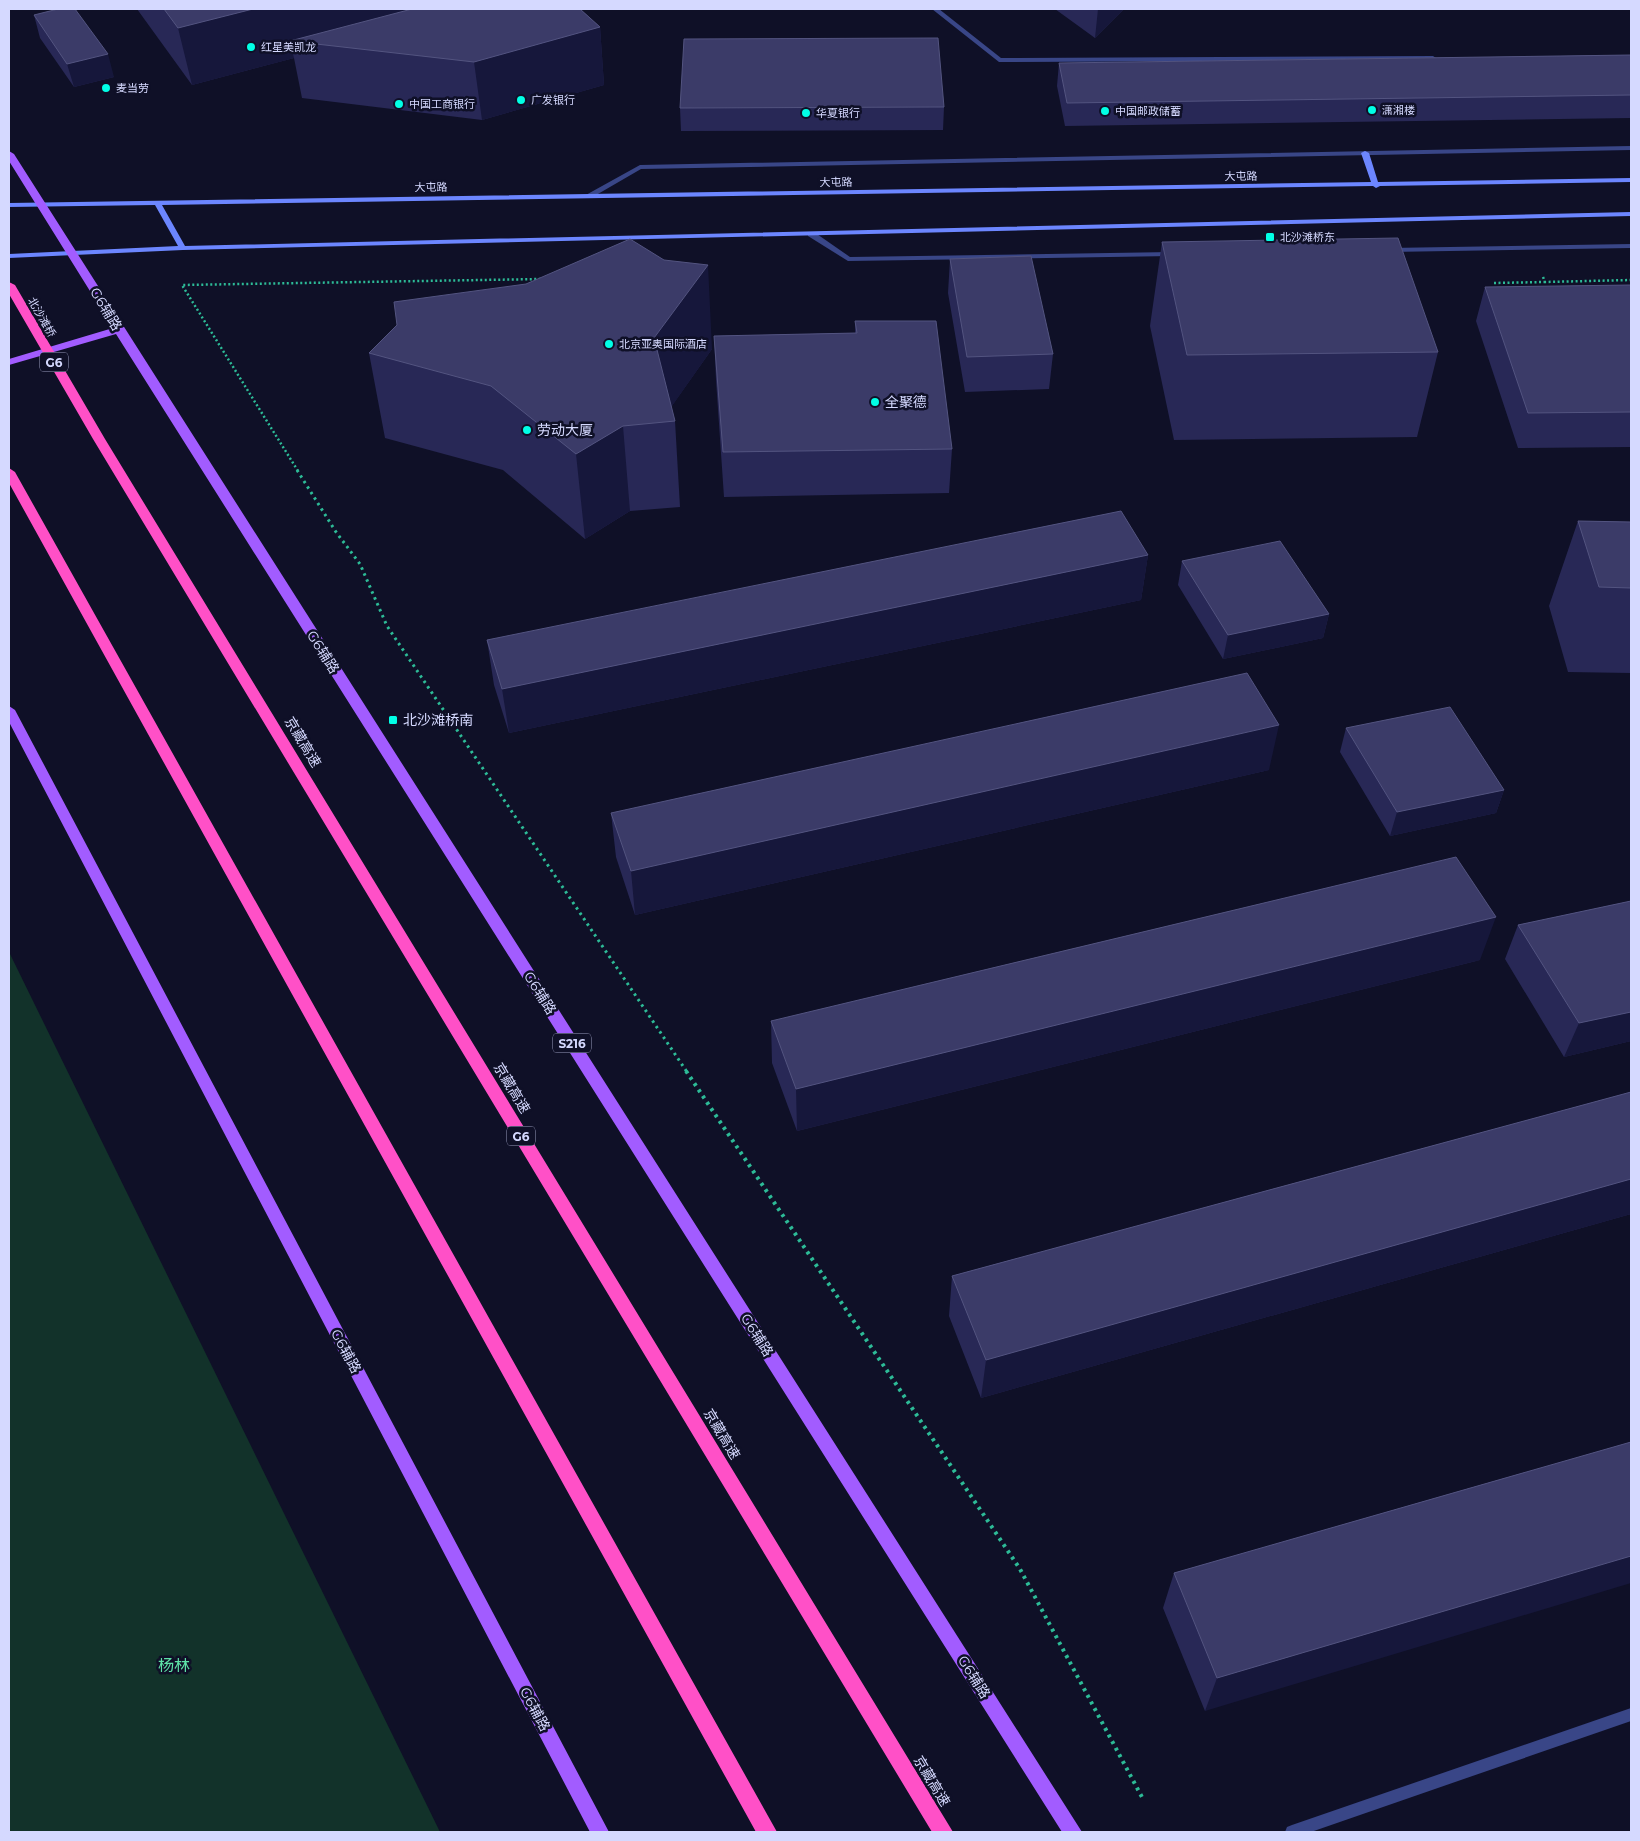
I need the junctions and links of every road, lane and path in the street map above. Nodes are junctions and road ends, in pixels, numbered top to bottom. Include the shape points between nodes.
1 (935, 9) edge
2 (1443, 58) edge
3 (1631, 148) edge
4 (1365, 153) junction
5 (9, 154) edge
6 (1631, 180) edge
7 (1376, 186) junction
8 (588, 196) junction
9 (157, 202) junction
10 (42, 204) junction
11 (9, 205) edge
12 (1631, 214) edge
13 (811, 234) junction
14 (1631, 246) edge
15 (183, 248) junction
16 (1384, 250) edge
17 (72, 254) junction
18 (1185, 254) edge
19 (9, 256) edge
20 (545, 279) edge
21 (1546, 282) dead end
22 (1494, 283) dead end
23 (9, 285) edge
24 (119, 330) junction
25 (9, 362) edge
26 (99, 439) joint
27 (9, 472) edge
28 (9, 710) edge
29 (1631, 1714) edge
30 (1142, 1799) dead end
31 (600, 1832) edge
32 (767, 1832) edge
33 (943, 1832) edge
34 (1073, 1832) edge
35 (1292, 1832) edge

1 - 2 street via 998,60
3 - 4 street
4 - 7 main road
4 - 8 street via 640,167
5 - 10 main road, G6辅路 / S216
6 - 7 main road, 大屯路
7 - 8 main road, 大屯路
8 - 9 main road, 大屯路
9 - 10 main road, 大屯路
9 - 15 main road
10 - 11 main road, 大屯路
10 - 17 main road, G6辅路 / S216
12 - 13 main road
13 - 15 main road
13 - 18 street via 848,259
14 - 16 street
15 - 17 main road
17 - 19 main road
17 - 24 main road, G6辅路 / S216
20 - 30 path via 182,285 336,532 360,564 387,626 1020,1569
21 - 22 path
23 - 26 highway, 北沙滩桥 / G6
24 - 25 main road
24 - 34 main road, G6辅路 / S216
26 - 33 highway, 京藏高速 / G6
27 - 32 highway
28 - 31 main road, G6辅路
29 - 35 street

